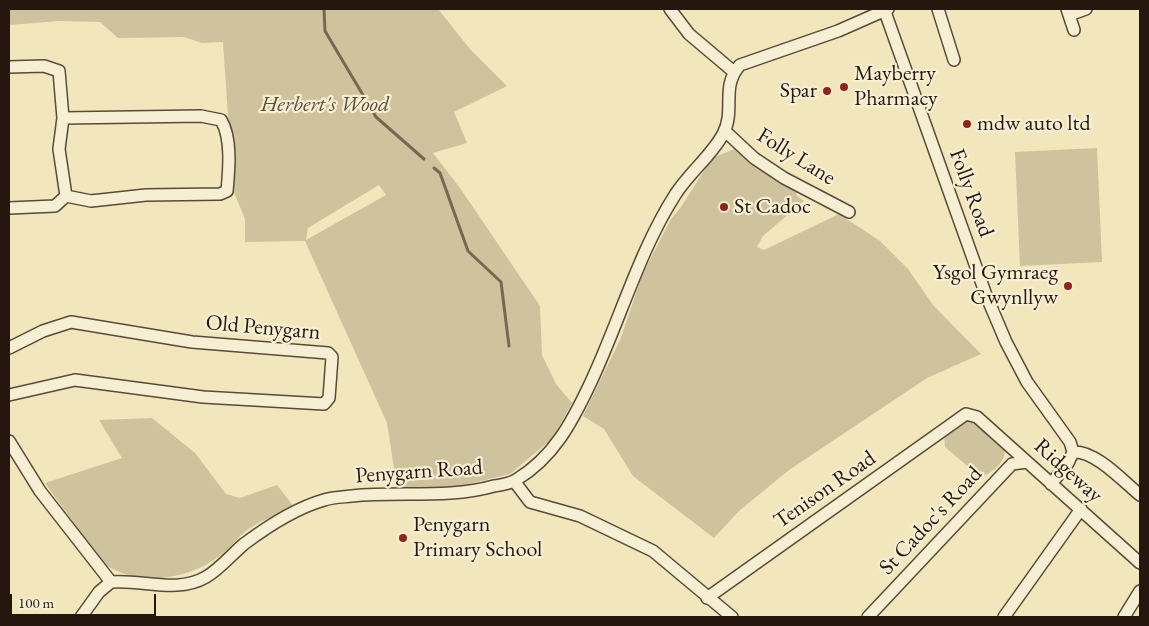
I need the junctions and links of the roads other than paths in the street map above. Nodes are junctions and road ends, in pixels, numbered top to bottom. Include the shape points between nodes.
1 (670, 9) edge
2 (886, 9) edge
3 (938, 9) edge
4 (1086, 9) edge
5 (1068, 12) edge
6 (1074, 30) dead end
7 (954, 60) dead end
8 (9, 67) edge
9 (734, 72) junction
10 (63, 118) junction
11 (725, 132) junction
12 (66, 196) junction
13 (9, 208) edge
14 (849, 212) dead end
15 (9, 348) edge
16 (9, 395) edge
17 (966, 414) joint
18 (9, 441) edge
19 (1073, 452) junction
20 (1027, 462) junction
21 (514, 481) junction
22 (1051, 484) junction
23 (1140, 496) edge
24 (1080, 509) junction
25 (1140, 563) edge
26 (111, 582) junction
27 (1140, 591) edge
28 (707, 598) junction
29 (81, 617) edge
30 (732, 617) edge
31 (868, 617) edge
32 (1004, 617) edge
33 (1124, 617) edge

1 - 9 street via 689,34
2 - 9 street via 838,31 740,65
2 - 19 street, Folly Road via 983,286 1003,334 1027,382 1070,442
3 - 7 street
4 - 5 street
5 - 6 street
8 - 10 street via 44,66 59,71
9 - 11 street, Penygarn Road via 728,87 729,118
10 - 12 street via 60,149
10 - 12 street via 201,116 221,120 226,128 228,179 227,191 220,194 146,195 91,202
11 - 14 street, Folly Lane via 754,158 784,178
11 - 21 street, Penygarn Road via 675,195 642,260 608,346 570,426 551,452
12 - 13 street via 55,206
15 - 16 street, Old Penygarn via 43,331 71,322 192,342 328,353 332,357 329,398 324,404 203,397 75,380
17 - 20 street, Ridgeway via 977,417
17 - 28 street, Tenison Road
18 - 26 street via 40,491
19 - 22 street
19 - 23 street via 1093,456
20 - 22 street, Ridgeway
20 - 31 street, St Cadoc's Road via 1012,464
21 - 26 street, Penygarn Road via 449,494 382,493 325,499 282,518 244,544 206,577 185,584 163,586 128,580
21 - 28 street via 530,502 580,516 652,551
22 - 24 street, Ridgeway
24 - 25 street, Ridgeway
24 - 32 street
26 - 29 street via 99,592
27 - 33 street
28 - 30 street

